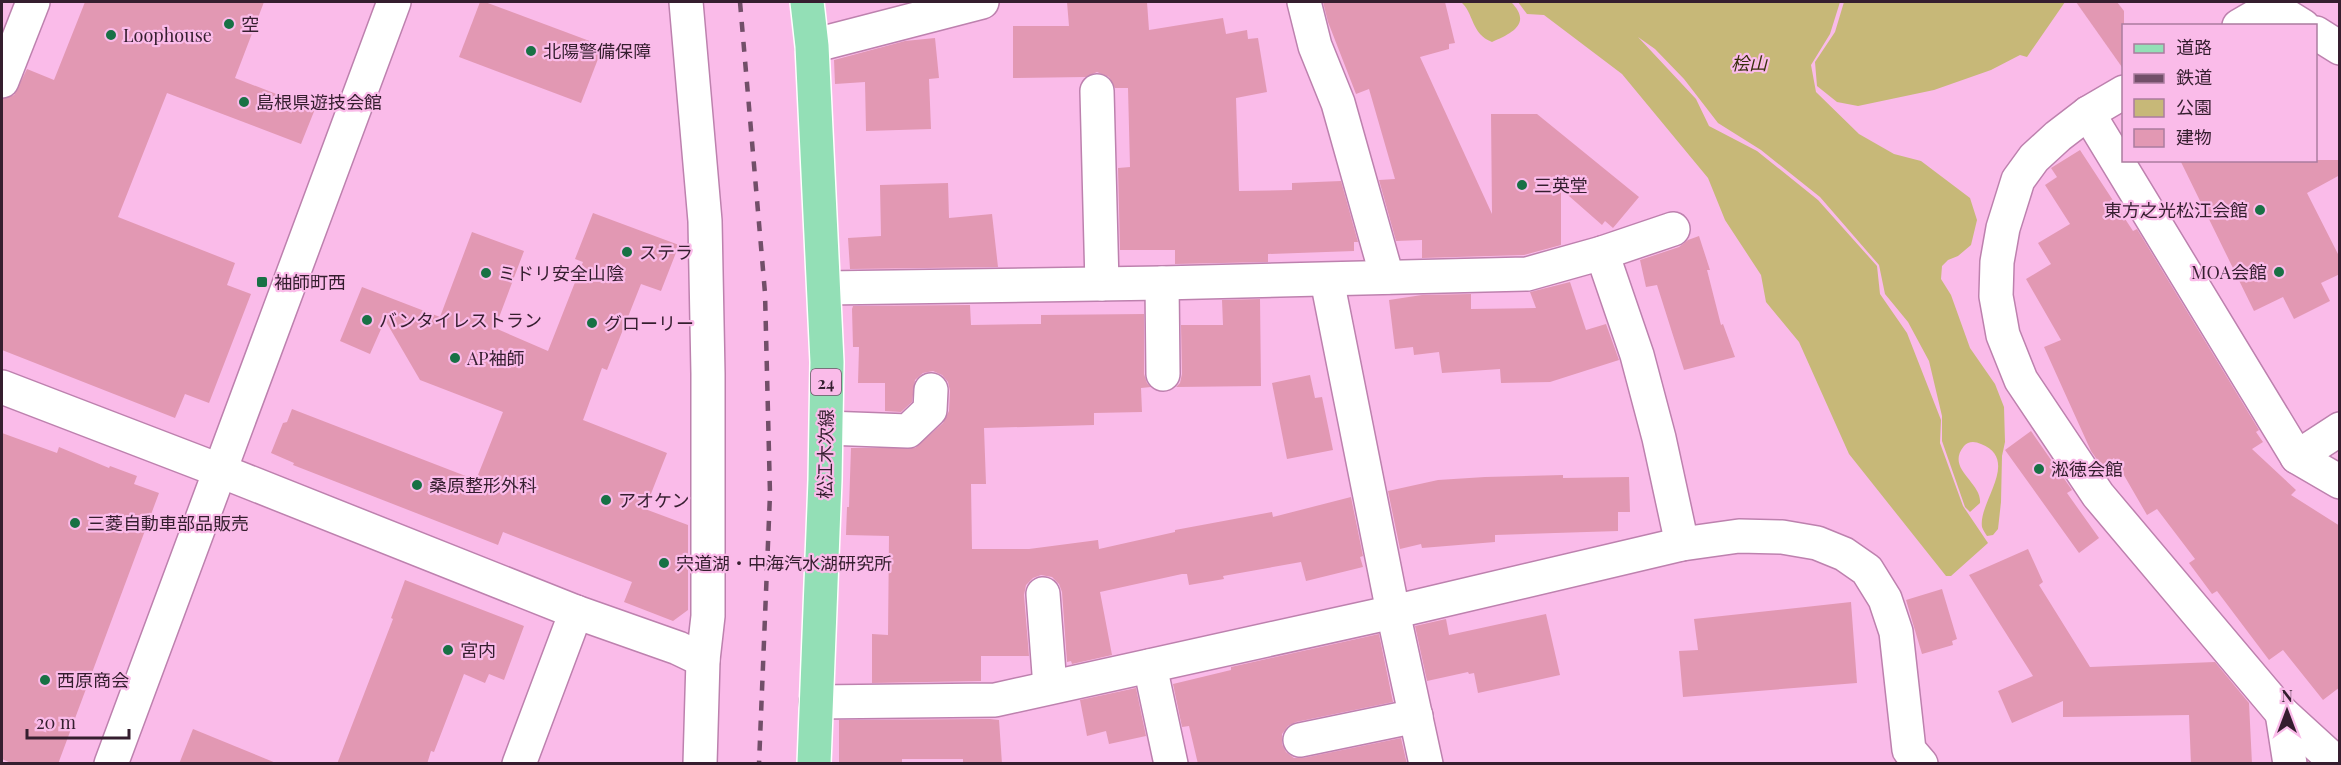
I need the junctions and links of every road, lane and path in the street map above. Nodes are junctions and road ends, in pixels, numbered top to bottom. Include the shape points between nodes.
1 (33, 2) edge
2 (394, 2) edge
3 (686, 2) edge
4 (807, 2) edge
5 (982, 2) edge
6 (1304, 2) edge
7 (2271, 4) edge
8 (2242, 24) edge
9 (2300, 24) edge
10 (2317, 34) edge
11 (812, 45) junction
12 (2340, 48) edge
13 (2, 81) edge
14 (1097, 91) dead end
15 (2122, 93) edge
16 (2088, 113) junction
17 (1673, 229) dead end
18 (1602, 253) junction
19 (1387, 277) junction
20 (1328, 280) junction
21 (1162, 283) junction
22 (1102, 284) junction
23 (825, 288) junction
24 (1163, 374) dead end
25 (2, 387) edge
26 (931, 390) dead end
27 (826, 428) junction
28 (2340, 429) edge
29 (2297, 456) junction
30 (221, 471) junction
31 (2340, 482) edge
32 (1682, 544) junction
33 (1043, 594) dead end
34 (576, 612) junction
35 (1393, 612) junction
36 (703, 660) junction
37 (1150, 666) junction
38 (1050, 687) junction
39 (816, 702) junction
40 (2282, 713) junction
41 (1416, 716) junction
42 (1300, 740) dead end
43 (1914, 759) edge
44 (111, 764) edge
45 (519, 764) edge
46 (700, 764) edge
47 (813, 764) edge
48 (1171, 764) edge
49 (1426, 764) edge
50 (2290, 764) edge
51 (2338, 764) edge

1 - 13 street
2 - 30 street
3 - 36 street via 705,233 708,616
4 - 11 main road, 松江木次線 / 24
5 - 11 street
6 - 19 street via 1338,103
7 - 8 street
7 - 9 street
10 - 12 street
11 - 23 main road, 松江木次線 / 24
14 - 22 street
15 - 16 street
16 - 29 street
16 - 40 street via 2034,158 2018,180 1997,262 1996,296 2003,335 2021,380 2098,495
17 - 18 street
18 - 19 street via 1527,274
18 - 32 street via 1637,355
19 - 20 street
20 - 21 street
20 - 35 street
21 - 22 street
21 - 24 street
22 - 23 street
23 - 27 main road, 松江木次線 / 24
25 - 30 street
26 - 27 street via 930,410 908,430
27 - 39 main road, 松江木次線 / 24
28 - 29 street
29 - 31 street
30 - 34 street
30 - 44 street
32 - 35 street
32 - 43 street via 1739,536 1782,537 1817,543 1844,554 1866,570 1884,599 1896,632
33 - 38 street
34 - 36 street
34 - 45 street
35 - 37 street
35 - 41 street
36 - 46 street
37 - 38 street
37 - 48 street
38 - 39 street via 995,700
39 - 47 main road, 松江木次線 / 24
40 - 50 street
40 - 51 street
41 - 42 street
41 - 49 street

